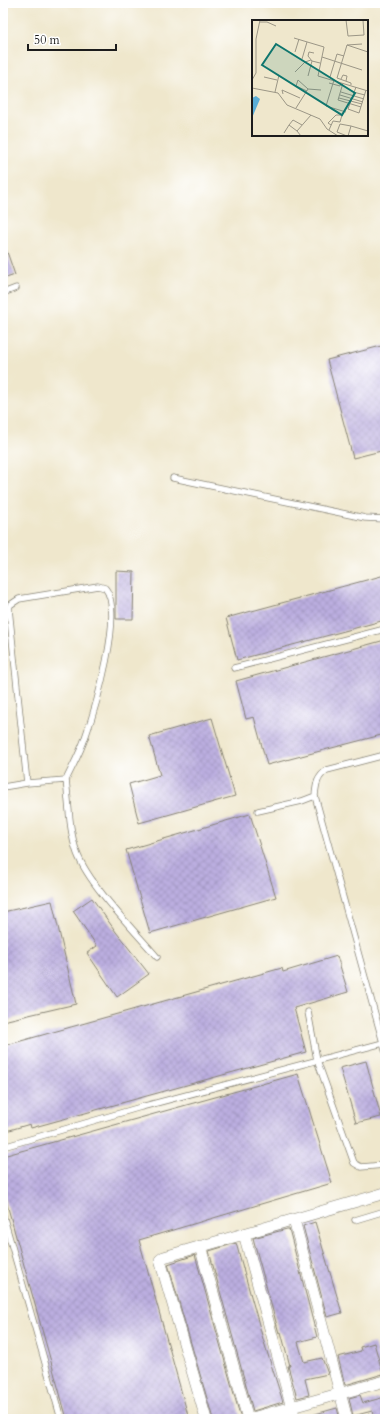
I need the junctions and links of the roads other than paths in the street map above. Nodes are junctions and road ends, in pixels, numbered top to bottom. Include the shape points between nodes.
1 (16, 288) dead end
2 (3, 292) edge
3 (173, 478) dead end
4 (385, 520) edge
5 (385, 629) edge
6 (234, 668) dead end
7 (385, 755) edge
8 (66, 780) junction
9 (27, 783) junction
10 (3, 787) edge
11 (315, 796) junction
12 (258, 811) dead end
13 (157, 957) dead end
14 (308, 1012) dead end
15 (383, 1043) junction
16 (385, 1050) edge
17 (317, 1060) junction
18 (3, 1147) edge
19 (385, 1165) edge
20 (385, 1193) edge
21 (385, 1211) edge
22 (3, 1215) edge
23 (294, 1220) junction
24 (355, 1220) dead end
25 (244, 1234) junction
26 (200, 1246) junction
27 (385, 1381) edge
28 (340, 1394) junction
29 (292, 1407) junction
30 (61, 1419) edge
31 (206, 1419) edge
32 (249, 1419) edge
33 (295, 1419) edge
34 (347, 1419) edge

1 - 2 lane
3 - 4 lane
5 - 6 lane
7 - 11 lane via 327,770 318,779
8 - 9 lane
8 - 9 lane via 84,739 103,677 111,633 111,598 105,588 98,586 19,599 10,605
8 - 13 lane via 73,836 82,865
9 - 10 lane
11 - 12 lane
11 - 15 lane
14 - 17 lane
15 - 16 lane
15 - 17 lane
17 - 18 lane
17 - 19 lane via 354,1163 361,1167
20 - 23 street
21 - 24 lane
22 - 30 lane
23 - 25 street
23 - 28 street
25 - 26 street
25 - 29 street
26 - 31 street via 164,1257 160,1263
26 - 32 street
27 - 28 street
28 - 29 street
28 - 34 street
29 - 32 street
29 - 33 street

